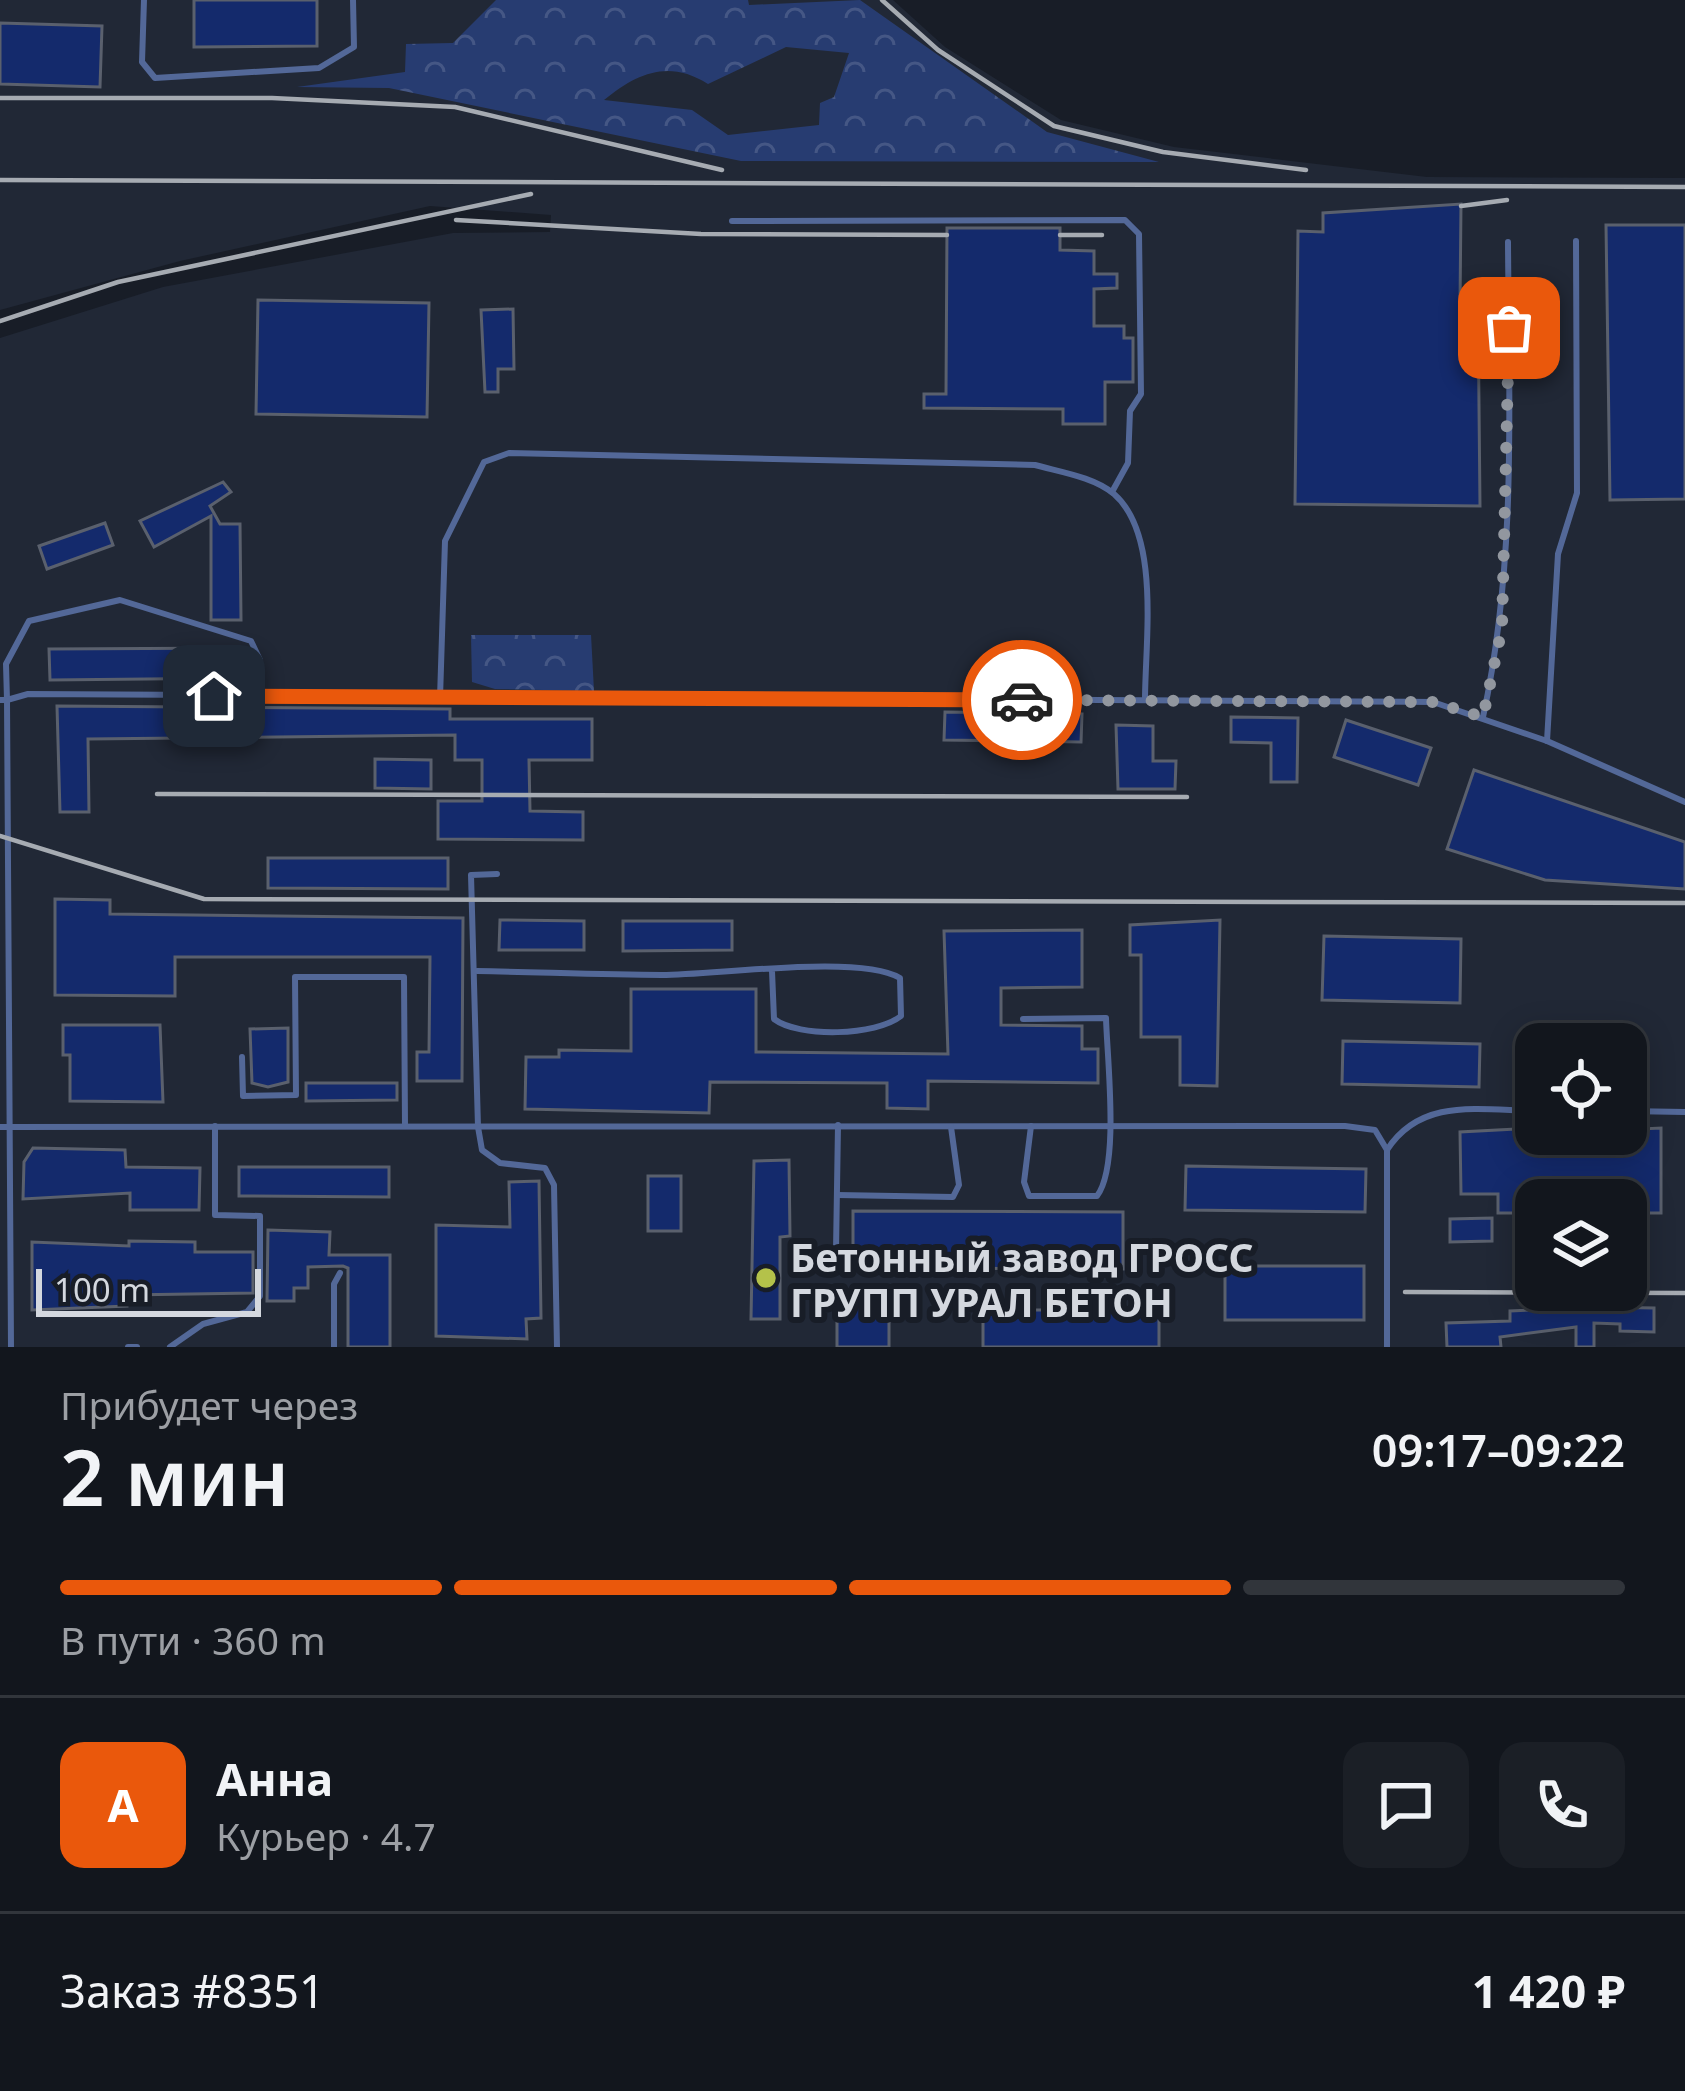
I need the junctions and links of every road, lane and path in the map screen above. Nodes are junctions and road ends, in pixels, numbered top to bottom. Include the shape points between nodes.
1 (144, 0) edge
2 (353, 0) edge
3 (732, 221) dead end
4 (1576, 241) dead end
5 (1508, 242) dead end
6 (1112, 492) junction
7 (261, 696) junction
8 (440, 698) junction
9 (4, 700) edge
10 (1145, 700) junction
11 (1483, 717) junction
12 (1547, 741) junction
13 (1685, 802) edge
14 (497, 874) dead end
15 (477, 971) junction
16 (772, 971) junction
17 (1024, 1019) dead end
18 (242, 1057) dead end
19 (1515, 1111) edge
20 (1647, 1112) edge
21 (1685, 1112) edge
22 (838, 1125) junction
23 (0, 1126) edge
24 (11, 1126) junction
25 (215, 1126) junction
26 (405, 1126) junction
27 (951, 1126) junction
28 (1031, 1126) junction
29 (1108, 1126) junction
30 (478, 1127) junction
31 (1387, 1150) junction
32 (0, 1174) edge
33 (12, 1174) junction
34 (837, 1195) junction
35 (836, 1251) dead end
36 (340, 1273) dead end
37 (11, 1347) edge
38 (170, 1347) edge
39 (334, 1347) edge
40 (556, 1347) edge
41 (1387, 1347) edge

1 - 2 lane via 142,62 155,78 319,68 354,47
3 - 6 lane via 1125,220 1139,234 1141,394 1130,411 1128,463
4 - 12 lane via 1577,493 1558,554
5 - 11 lane via 1502,628
6 - 8 lane via 1035,465 509,452 484,462 445,541
6 - 10 lane via 1144,543
7 - 8 lane
7 - 9 lane
7 - 9 lane via 251,641 120,600 28,621 7,664
8 - 10 lane
9 - 24 lane
10 - 11 lane via 1433,702
11 - 12 lane
12 - 13 lane
14 - 15 lane via 471,875
15 - 16 lane
15 - 30 lane
16 - 16 lane via 881,967 900,978 901,1016 885,1029 790,1030 774,1018
17 - 29 lane via 1106,1018
18 - 26 lane via 243,1096 296,1095 296,977 404,976
19 - 31 lane via 1447,1110 1403,1126
20 - 21 lane
22 - 27 lane
22 - 30 lane
22 - 34 lane
23 - 24 lane
24 - 25 lane
24 - 33 lane
25 - 26 lane
25 - 38 lane via 215,1215 260,1216 260,1296 248,1312 202,1324
26 - 30 lane
27 - 28 lane
27 - 34 lane via 959,1185 953,1197
28 - 29 lane
28 - 29 lane via 1029,1196 1096,1196 1104,1187
29 - 31 lane via 1346,1126 1375,1130
30 - 40 lane via 482,1150 500,1162 545,1168 554,1185
31 - 41 lane
32 - 33 lane
33 - 37 lane
34 - 35 lane
36 - 39 lane

